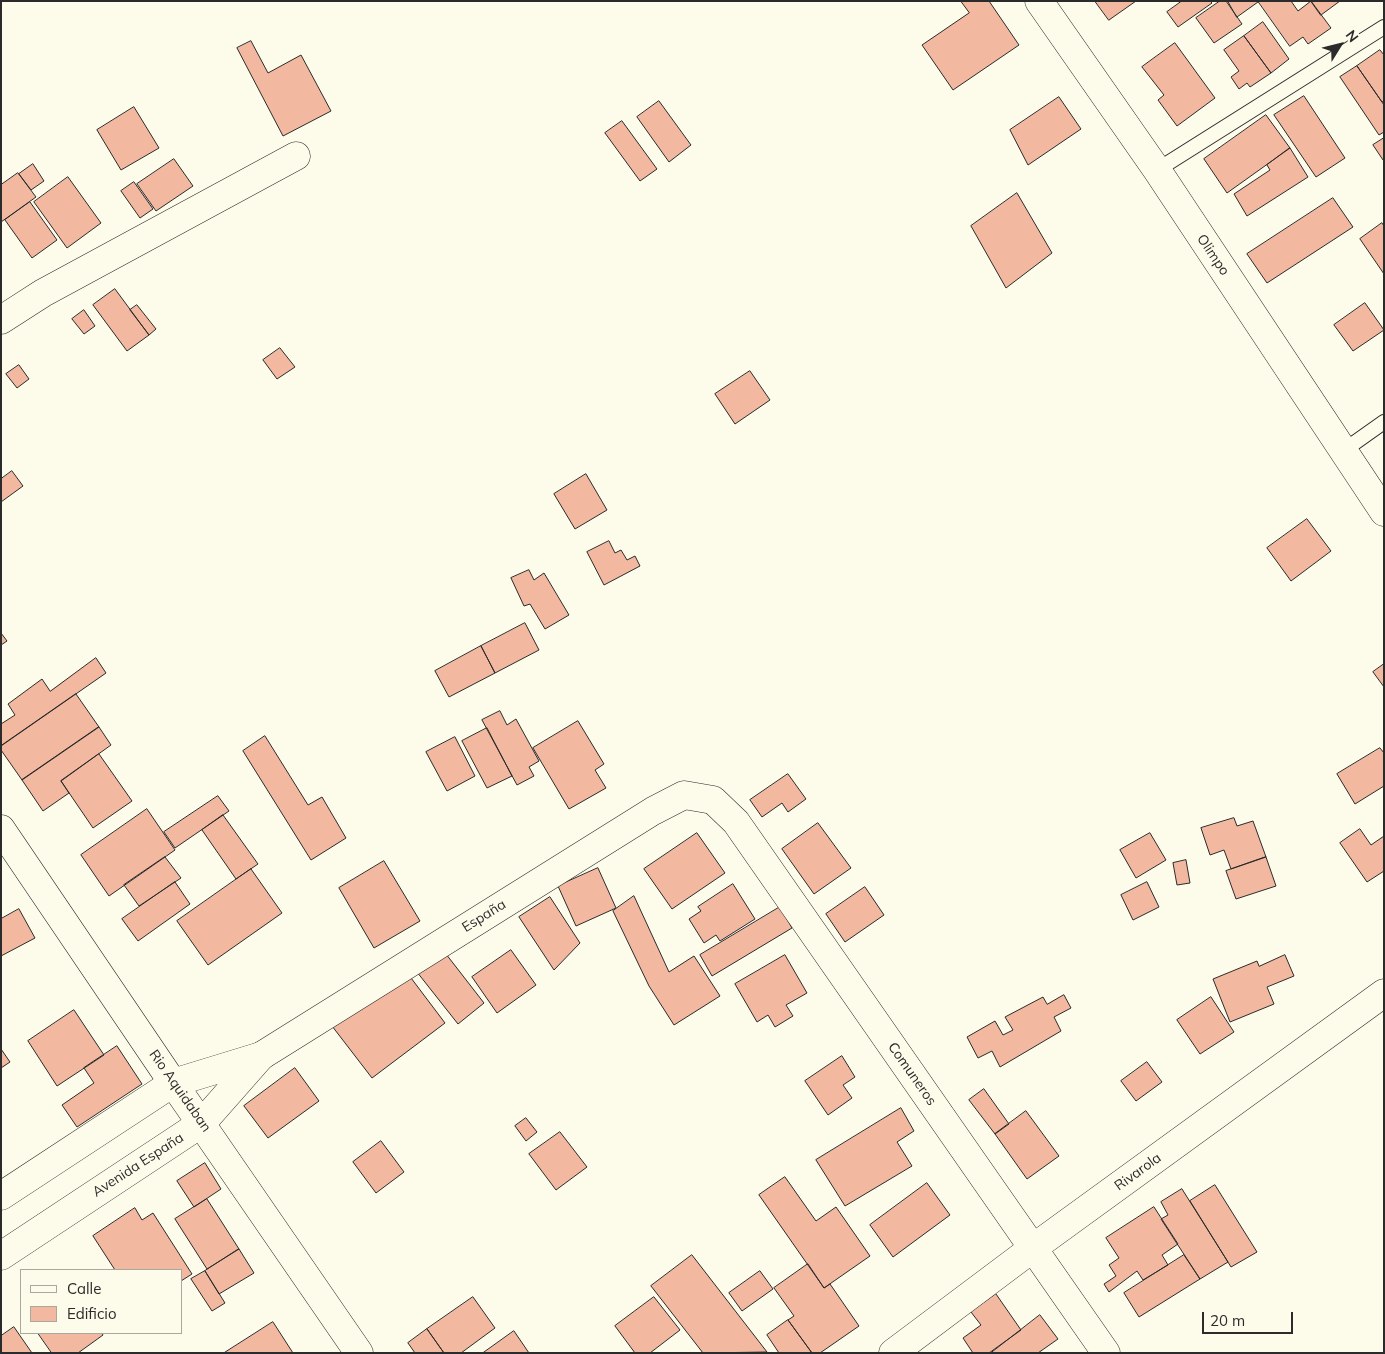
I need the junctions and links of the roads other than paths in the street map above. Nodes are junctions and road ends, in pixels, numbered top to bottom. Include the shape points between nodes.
1 (1039, 1) edge
2 (1384, 27) edge
3 (296, 156) dead end
4 (1157, 170) junction
5 (1, 320) edge
6 (1384, 422) edge
7 (1343, 451) junction
8 (1384, 512) edge
9 (713, 800) joint
10 (1, 829) edge
11 (1384, 993) edge
12 (261, 1056) junction
13 (173, 1083) junction
14 (202, 1123) junction
15 (1, 1196) edge
16 (1033, 1248) junction
17 (1, 1256) edge
18 (358, 1353) edge
19 (893, 1353) edge
20 (1106, 1353) edge

1 - 4 street, Olimpo
2 - 4 lane
3 - 5 street via 43,293
4 - 7 street, Olimpo
6 - 7 lane
7 - 8 street, Olimpo
9 - 12 street, España via 684,795 653,811
9 - 16 street, Comuneros via 736,822
10 - 13 street, Rio Aquidaban
11 - 16 street, Rivarola
12 - 13 street
12 - 14 street, Avenida España
13 - 14 street, Rio Aquidaban
13 - 15 street
14 - 17 street, Avenida España
14 - 18 street, Rio Aquidaban
16 - 19 street, Rivarola
16 - 20 street, Comuneros

